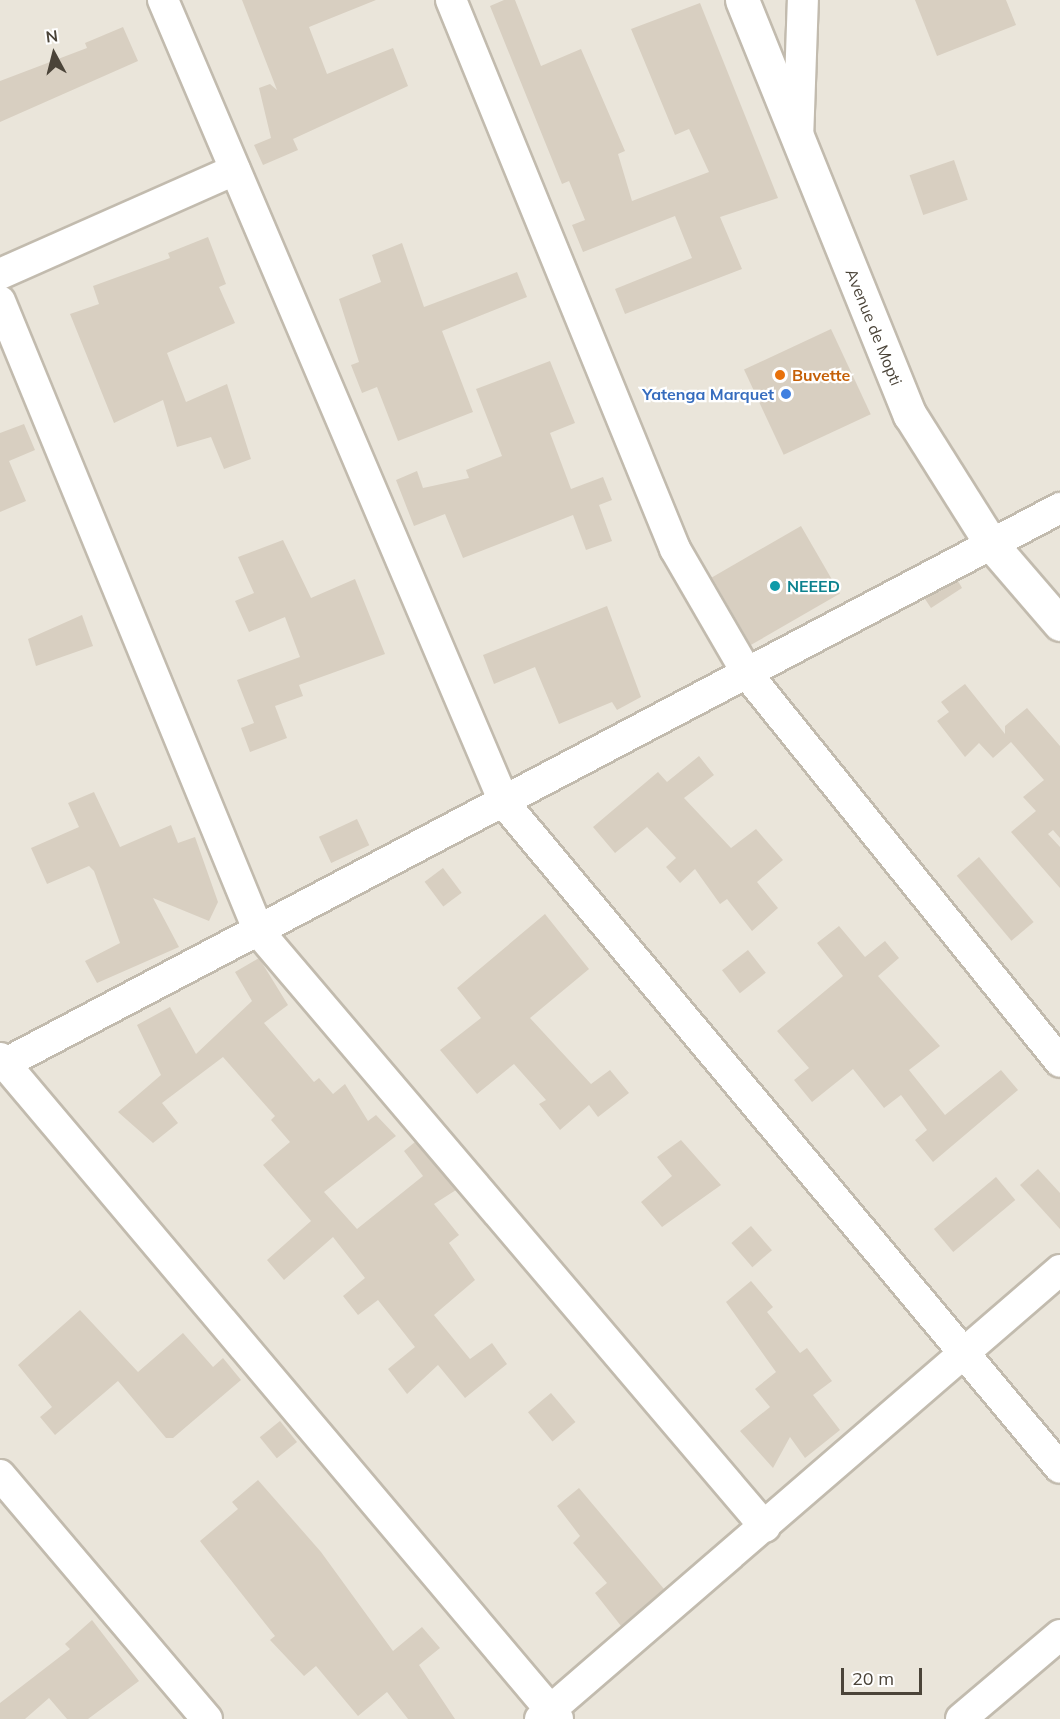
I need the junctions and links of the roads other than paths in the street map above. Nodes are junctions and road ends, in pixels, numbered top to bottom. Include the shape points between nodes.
1 (163, 0) edge
2 (451, 0) edge
3 (742, 0) edge
4 (804, 0) edge
5 (798, 140) junction
6 (235, 170) junction
7 (0, 274) edge
8 (0, 301) edge
9 (1060, 508) edge
10 (992, 545) junction
11 (1060, 624) edge
12 (748, 675) junction
13 (505, 804) junction
14 (259, 932) junction
15 (1060, 1062) edge
16 (1, 1063) edge
17 (1060, 1270) edge
18 (963, 1354) junction
19 (1060, 1468) edge
20 (0, 1475) edge
21 (765, 1527) junction
22 (1060, 1635) edge
23 (550, 1716) edge
24 (207, 1719) edge
25 (961, 1719) edge

1 - 6 street
2 - 12 street via 675,549
3 - 5 street, Avenue de Mopti
4 - 5 street
5 - 10 street, Avenue de Mopti via 910,415
6 - 7 street
6 - 13 street
8 - 14 street
9 - 10 street
10 - 11 street, Avenue de Mopti
10 - 12 street
12 - 13 street
12 - 15 street
13 - 14 street
13 - 18 street
14 - 16 street
14 - 21 street
16 - 23 street
17 - 18 street
18 - 19 street
18 - 21 street
20 - 24 street
21 - 23 street
22 - 25 street

